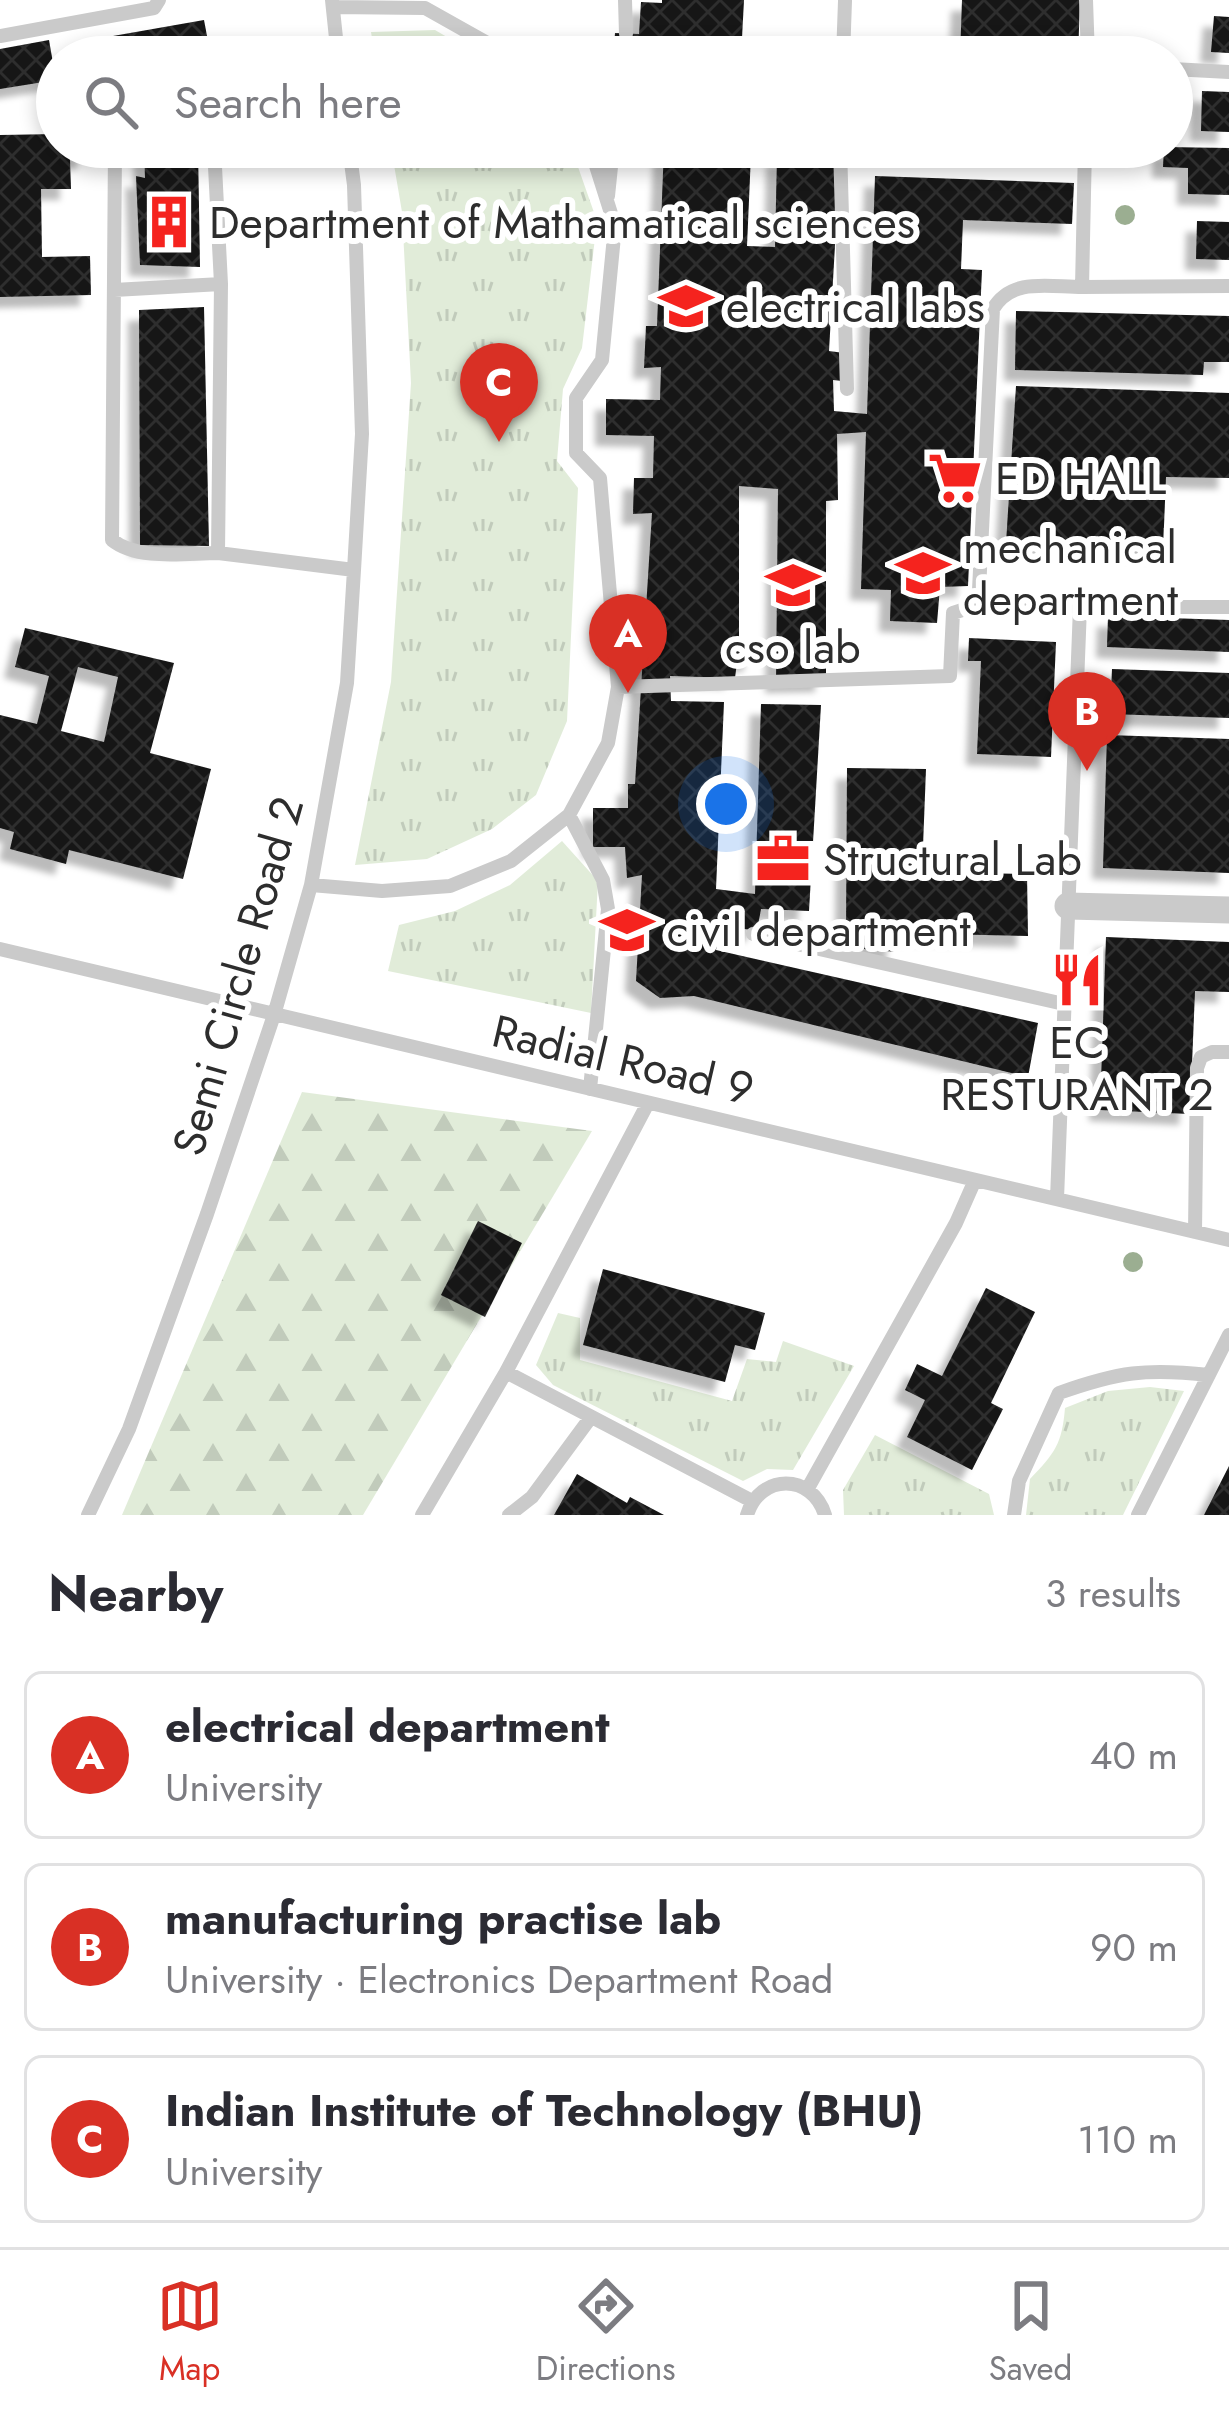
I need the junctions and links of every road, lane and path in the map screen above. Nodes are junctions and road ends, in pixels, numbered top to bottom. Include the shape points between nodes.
1 (159, 0) edge
2 (626, 0) edge
3 (1086, 0) edge
4 (845, 1) edge
5 (333, 3) edge
6 (626, 34) dead end
7 (0, 35) edge
8 (336, 36) edge
9 (475, 36) edge
10 (844, 36) edge
11 (1087, 36) edge
12 (1193, 70) edge
13 (1229, 72) edge
14 (115, 168) edge
15 (215, 168) edge
16 (352, 168) edge
17 (597, 168) edge
18 (611, 168) edge
19 (842, 168) edge
20 (1085, 168) edge
21 (607, 200) junction
22 (221, 284) junction
23 (1082, 286) junction
24 (1229, 286) edge
25 (114, 290) junction
26 (847, 389) dead end
27 (218, 554) junction
28 (354, 570) junction
29 (990, 601) junction
30 (1080, 607) junction
31 (1229, 607) edge
32 (618, 686) junction
33 (569, 815) junction
34 (311, 885) junction
35 (1068, 906) junction
36 (1229, 910) edge
37 (754, 934) dead end
38 (0, 949) edge
39 (1064, 1004) junction
40 (274, 1015) junction
41 (1229, 1052) edge
42 (590, 1090) junction
43 (648, 1103) junction
44 (974, 1180) junction
45 (1057, 1199) junction
46 (1195, 1232) junction
47 (1229, 1240) edge
48 (1229, 1335) edge
49 (506, 1372) junction
50 (1209, 1375) junction
51 (591, 1417) junction
52 (808, 1488) junction
53 (749, 1508) edge
54 (88, 1515) edge
55 (422, 1515) edge
56 (509, 1515) edge
57 (825, 1515) edge
58 (1014, 1515) edge
59 (1138, 1515) edge

1 - 7 lane via 154,8
2 - 6 lane
3 - 11 lane
4 - 10 lane
5 - 8 lane
5 - 9 lane via 425,8
12 - 13 lane
14 - 25 lane
15 - 22 lane
16 - 28 lane, Semi Circle Road 2 via 362,434
17 - 21 lane
18 - 21 lane
19 - 26 lane
20 - 23 lane
21 - 32 lane via 615,226 602,360 576,398 576,453 600,478
22 - 25 lane
22 - 27 lane
23 - 24 lane
23 - 29 lane via 1013,287 993,309 979,590
25 - 27 lane via 112,539 139,551
27 - 28 lane
28 - 34 lane, Semi Circle Road 2 via 347,682
29 - 30 lane
29 - 32 lane via 953,613 950,676
30 - 31 lane
30 - 35 lane
32 - 33 lane via 608,742
33 - 34 lane via 511,861 450,886
33 - 42 lane via 603,880 608,909
34 - 40 lane, Semi Circle Road 2
35 - 36 street
35 - 39 lane
37 - 39 lane
38 - 40 lane, Radial Road 9
39 - 45 lane
40 - 42 lane, Radial Road 9
40 - 54 lane, Semi Circle Road 2 via 129,1429
41 - 46 lane via 1201,1057 1197,1068
42 - 43 lane, Radial Road 9
43 - 44 lane, Radial Road 9
43 - 49 lane
44 - 45 lane, Radial Road 9
44 - 52 lane
45 - 46 lane, Radial Road 9
46 - 47 lane, Radial Road 9
48 - 50 lane
49 - 51 lane
49 - 55 lane
50 - 58 lane via 1154,1369 1059,1394 1019,1481
50 - 59 lane
51 - 53 lane
51 - 56 lane
52 - 53 lane via 767,1486
52 - 57 lane

